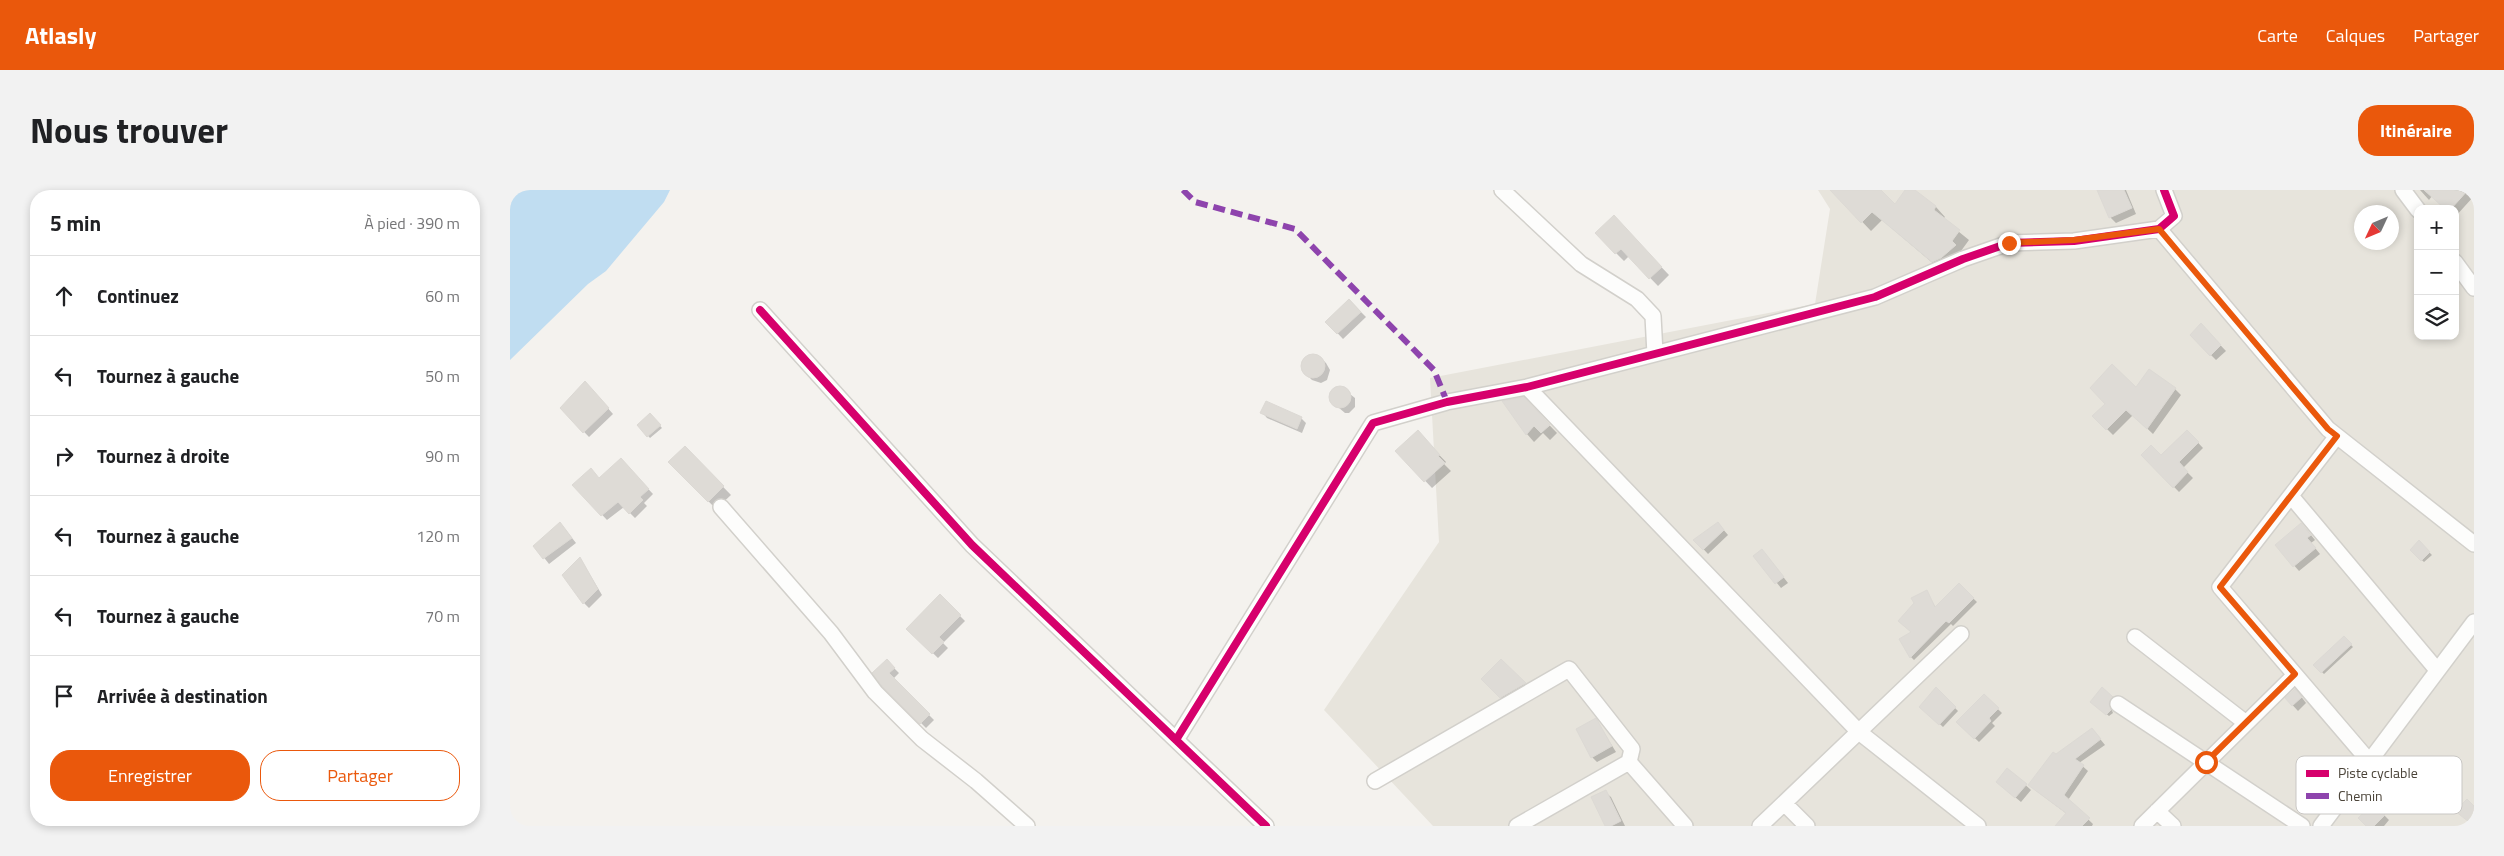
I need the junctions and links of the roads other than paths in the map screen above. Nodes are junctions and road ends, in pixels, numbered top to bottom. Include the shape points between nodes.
1 (1502, 190) edge
2 (2164, 190) edge
3 (2403, 190) edge
4 (2414, 205) edge
5 (2159, 229) junction
6 (2459, 267) edge
7 (2474, 288) edge
8 (760, 310) dead end
9 (1655, 354) junction
10 (1527, 387) junction
11 (2337, 436) junction
12 (2291, 496) junction
13 (721, 507) dead end
14 (2474, 544) edge
15 (2474, 622) edge
16 (1961, 634) dead end
17 (2135, 637) dead end
18 (2438, 670) junction
19 (2295, 674) junction
20 (2118, 704) dead end
21 (2246, 723) junction
22 (1859, 732) junction
23 (1176, 740) junction
24 (2364, 756) edge
25 (2374, 756) edge
26 (1630, 762) junction
27 (2206, 762) junction
28 (1375, 781) dead end
29 (1784, 803) junction
30 (2157, 811) junction
31 (2330, 814) edge
32 (1027, 826) edge
33 (1266, 826) edge
34 (1517, 826) edge
35 (1685, 826) edge
36 (1760, 826) edge
37 (1807, 826) edge
38 (1978, 826) edge
39 (2142, 826) edge
40 (2173, 826) edge
41 (2302, 826) edge
42 (2321, 826) edge

1 - 9 street via 1581,264 1637,299 1653,316
2 - 5 street via 2174,216
3 - 4 street
5 - 9 street via 2074,240 2009,243 1875,297
5 - 11 street
6 - 7 street
8 - 23 street via 972,545
9 - 10 street
10 - 22 street
10 - 23 street via 1447,402 1372,423
11 - 12 street
11 - 14 street
12 - 18 street
12 - 19 street via 2220,587
13 - 32 street via 831,633 875,692 922,739
15 - 18 street
16 - 22 street
17 - 21 street
18 - 25 street
19 - 21 street
19 - 24 street
20 - 27 street
21 - 27 street
22 - 29 street
22 - 38 street
23 - 33 street
26 - 28 street via 1632,749 1569,669
26 - 34 street
26 - 35 street
27 - 30 street
27 - 41 street
29 - 36 street
29 - 37 street
30 - 39 street
30 - 40 street
31 - 42 street

